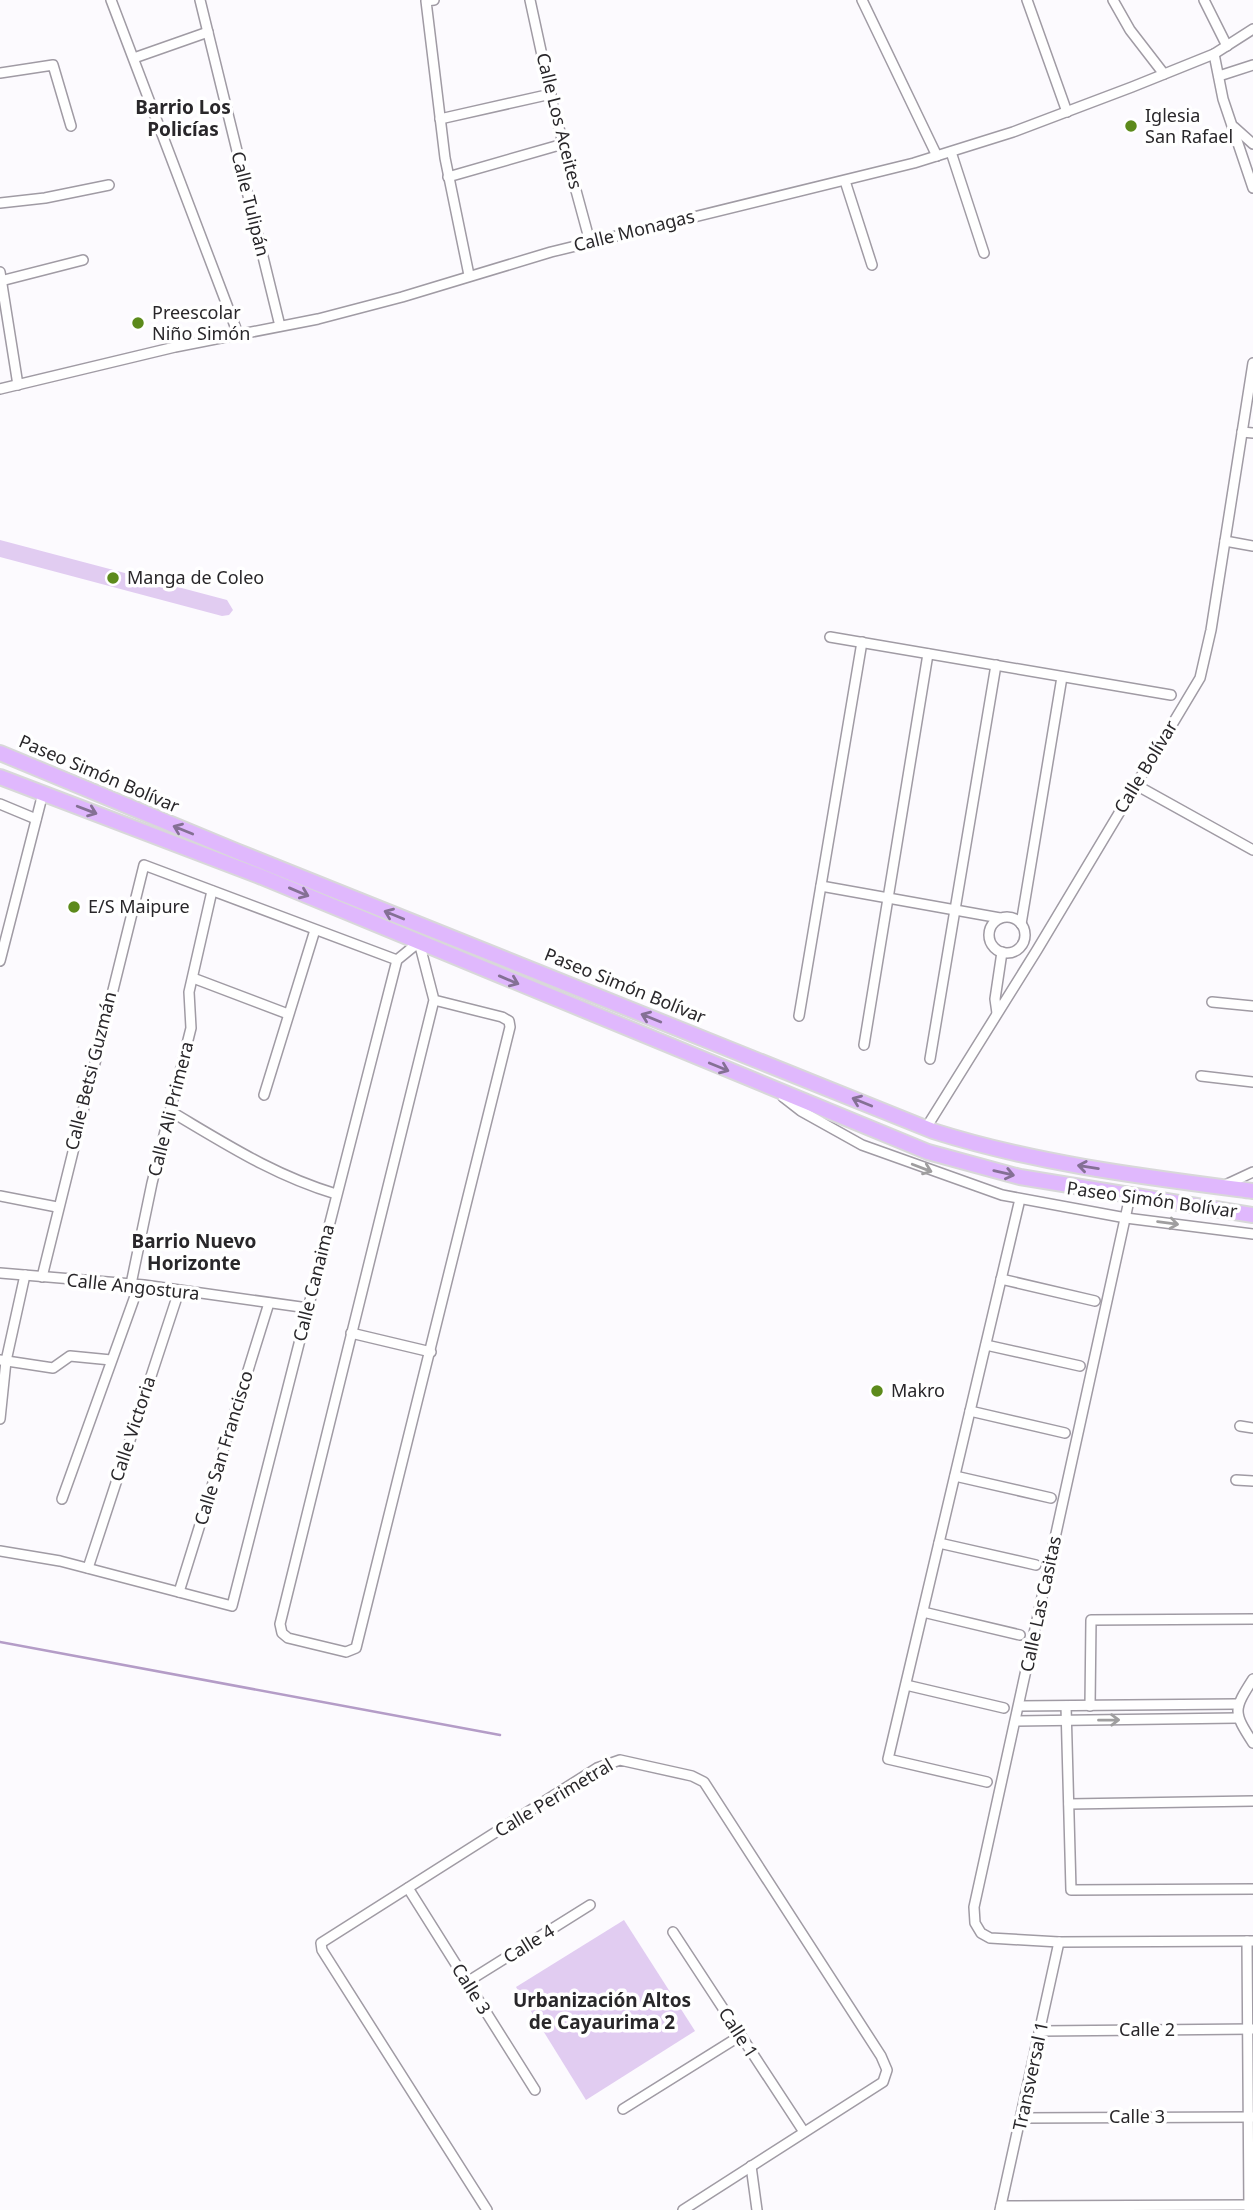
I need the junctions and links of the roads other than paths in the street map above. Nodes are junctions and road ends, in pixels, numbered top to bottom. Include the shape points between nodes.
1 (111, 0) edge
2 (200, 0) edge
3 (434, 0) edge
4 (530, 0) edge
5 (862, 0) edge
6 (1027, 0) edge
7 (1113, 0) edge
8 (1204, 0) edge
9 (1253, 29) edge
10 (208, 32) junction
11 (1227, 46) junction
12 (1214, 54) junction
13 (134, 58) junction
14 (1253, 65) edge
15 (0, 73) edge
16 (1164, 74) junction
17 (1219, 76) junction
18 (551, 94) junction
19 (1067, 112) junction
20 (440, 119) junction
21 (1231, 125) junction
22 (71, 127) dead end
23 (563, 144) junction
24 (1253, 145) edge
25 (951, 152) junction
26 (937, 156) junction
27 (448, 177) junction
28 (845, 181) junction
29 (109, 185) dead end
30 (1253, 188) edge
31 (0, 203) edge
32 (590, 242) junction
33 (984, 253) dead end
34 (83, 260) dead end
35 (872, 265) dead end
36 (469, 275) junction
37 (1, 276) edge
38 (280, 326) junction
39 (238, 334) junction
40 (1253, 363) edge
41 (18, 384) junction
42 (0, 389) edge
43 (1242, 432) junction
44 (1253, 433) edge
45 (1225, 541) junction
46 (1253, 545) edge
47 (830, 637) dead end
48 (862, 642) junction
49 (928, 654) junction
50 (996, 665) junction
51 (1062, 677) junction
52 (1171, 695) dead end
53 (0, 753) edge
54 (0, 777) edge
55 (1136, 785) junction
56 (43, 793) junction
57 (0, 804) edge
58 (36, 818) junction
59 (1253, 850) edge
60 (821, 886) junction
61 (212, 891) junction
62 (1000, 918) junction
63 (1021, 924) junction
64 (425, 927) junction
65 (315, 930) junction
66 (419, 942) junction
67 (2, 943) edge
68 (1002, 952) junction
69 (397, 960) junction
70 (0, 961) edge
71 (193, 978) junction
72 (434, 1000) junction
73 (1212, 1002) dead end
74 (1253, 1006) edge
75 (997, 1013) junction
76 (288, 1014) junction
77 (799, 1016) dead end
78 (864, 1045) dead end
79 (930, 1059) dead end
80 (1201, 1076) dead end
81 (1253, 1082) edge
82 (777, 1091) junction
83 (264, 1095) dead end
84 (170, 1111) junction
85 (926, 1128) junction
86 (915, 1147) junction
87 (1253, 1172) edge
88 (1220, 1187) junction
89 (1253, 1191) edge
90 (336, 1194) junction
91 (0, 1196) edge
92 (1130, 1196) junction
93 (1020, 1199) junction
94 (57, 1207) junction
95 (1253, 1215) edge
96 (1126, 1217) junction
97 (1253, 1234) edge
98 (0, 1273) edge
99 (25, 1275) junction
100 (42, 1277) junction
101 (1001, 1279) junction
102 (135, 1285) junction
103 (179, 1291) junction
104 (1095, 1301) dead end
105 (270, 1303) junction
106 (308, 1308) junction
107 (351, 1333) junction
108 (986, 1345) junction
109 (431, 1352) junction
110 (3, 1360) edge
111 (111, 1360) junction
112 (1080, 1366) dead end
113 (970, 1411) junction
114 (0, 1419) edge
115 (1240, 1426) dead end
116 (1253, 1427) edge
117 (1065, 1433) dead end
118 (955, 1476) junction
119 (1236, 1480) dead end
120 (1253, 1481) edge
121 (62, 1499) dead end
122 (1051, 1499) dead end
123 (939, 1543) junction
124 (0, 1551) edge
125 (1036, 1565) dead end
126 (88, 1568) junction
127 (179, 1592) junction
128 (923, 1612) junction
129 (1253, 1619) edge
130 (1020, 1635) dead end
131 (1253, 1679) edge
132 (906, 1685) junction
133 (1236, 1704) junction
134 (1019, 1706) junction
135 (1066, 1706) junction
136 (1090, 1706) junction
137 (1004, 1708) dead end
138 (1237, 1718) junction
139 (1067, 1720) junction
140 (1016, 1721) junction
141 (1253, 1743) edge
142 (987, 1782) dead end
143 (1253, 1801) edge
144 (1069, 1804) junction
145 (408, 1888) junction
146 (1253, 1889) edge
147 (590, 1905) dead end
148 (673, 1933) dead end
149 (1250, 1941) edge
150 (1059, 1942) junction
151 (467, 1982) junction
152 (1250, 2029) edge
153 (1041, 2031) junction
154 (740, 2036) junction
155 (535, 2090) dead end
156 (623, 2109) dead end
157 (1251, 2117) edge
158 (1022, 2118) junction
159 (804, 2133) junction
160 (751, 2166) junction
161 (1249, 2207) edge
162 (1001, 2208) edge
163 (487, 2210) edge
164 (683, 2210) edge
165 (757, 2210) edge

1 - 13 street
2 - 10 street, Calle Tulipán
3 - 20 street via 426,1
4 - 18 street, Calle Los Aceites
5 - 26 street
6 - 19 street
7 - 16 street
8 - 11 street
9 - 11 street, Calle Monagas
10 - 13 street
10 - 38 street, Calle Tulipán
11 - 12 street, Calle Monagas
12 - 16 street, Calle Monagas
12 - 17 street
13 - 39 street
14 - 17 street
15 - 22 street via 53,65
16 - 19 street, Calle Monagas
17 - 21 street
18 - 20 street
18 - 23 street, Calle Los Aceites
19 - 25 street, Calle Monagas
20 - 27 street
21 - 24 street
21 - 30 street
23 - 27 street
23 - 32 street, Calle Los Aceites
25 - 26 street, Calle Monagas
25 - 33 street
26 - 28 street, Calle Monagas
27 - 36 street
28 - 32 street, Calle Monagas
28 - 35 street
29 - 31 street
32 - 36 street, Calle Monagas
34 - 37 street
36 - 38 street, Calle Monagas via 402,297
37 - 41 street
38 - 39 street, Calle Monagas
39 - 41 street, Calle Monagas
40 - 43 street, Calle Bolívar
41 - 42 street, Calle Monagas
43 - 44 street
43 - 45 street, Calle Bolívar
45 - 46 street
45 - 55 street, Calle Bolívar via 1200,678
47 - 48 street
48 - 49 street
48 - 60 street
49 - 50 street
49 - 78 street
50 - 51 street
50 - 79 street
51 - 52 street
51 - 63 street
64 -> 53 main road, Paseo Simón Bolívar
54 - 56 main road, Paseo Simón Bolívar
55 - 59 street
55 - 75 street, Calle Bolívar
56 - 58 street
56 -> 66 main road, Paseo Simón Bolívar
57 - 58 street
58 - 67 street
60 - 62 street
60 - 77 street
61 - 65 street
61 - 71 street, Calle Ali Primera
61 - 94 street, Calle Betsi Guzmán via 144,865
62 - 63 street
62 - 68 street via 992,924 989,937 992,946
63 - 68 street via 1025,932 1021,946
64 - 66 main road
85 -> 64 main road, Paseo Simón Bolívar
65 - 69 street
65 - 76 street
66 - 69 street
66 - 72 street
66 -> 82 main road, Paseo Simón Bolívar
67 - 70 street
68 - 75 street
69 - 90 street, Calle Canaima
71 - 76 street
71 - 84 street, Calle Ali Primera via 191,1028
72 - 107 street
72 - 109 street via 502,1017 510,1027
73 - 74 street
75 - 85 street, Calle Bolívar
76 - 83 street
80 - 81 street
82 - 86 main road, Paseo Simón Bolívar
82 -> 93 street, Paseo Simón Bolívar via 801,1111 862,1144
84 - 90 street via 257,1163
84 - 102 street, Calle Ali Primera
85 - 86 main road
88 -> 85 main road, Paseo Simón Bolívar via 1049,1162
86 -> 92 main road, Paseo Simón Bolívar via 1010,1175
87 - 88 street
88 - 89 main road, Paseo Simón Bolívar
90 - 106 street, Calle Canaima
91 - 94 street
92 - 95 main road, Paseo Simón Bolívar
92 - 96 street, Calle Las Casitas
93 - 96 street, Paseo Simón Bolívar
93 - 101 street
94 - 100 street, Calle Betsi Guzmán
96 -> 97 street, Paseo Simón Bolívar
96 - 134 street, Calle Las Casitas
98 - 99 street, Calle Angostura
99 - 100 street, Calle Angostura
99 - 110 street
100 - 102 street, Calle Angostura
101 - 104 street
101 - 108 street
102 - 103 street, Calle Angostura
102 - 111 street, Calle Ali Primera
103 - 105 street, Calle Angostura
103 - 126 street, Calle Victoria
105 - 106 street, Calle Angostura
105 - 127 street, Calle San Francisco
106 - 127 street, Calle Canaima via 232,1606
107 - 109 street
107 - 109 street via 279,1624 285,1637 311,1644 350,1652 359,1644
108 - 112 street
108 - 113 street
110 - 111 street via 53,1368 70,1356
110 - 114 street
111 - 121 street, Calle Ali Primera
113 - 117 street
113 - 118 street
115 - 116 street
118 - 122 street
118 - 123 street
119 - 120 street
123 - 125 street
123 - 128 street
124 - 126 street
126 - 127 street
128 - 130 street
128 - 132 street
129 - 136 street via 1091,1620
131 - 133 street
132 - 137 street
132 - 142 street via 888,1759
133 - 136 street
133 - 138 street
134 - 135 street
134 - 140 street, Calle Las Casitas
135 - 136 street
135 - 139 street
139 -> 138 street
138 - 141 street
139 - 140 street
139 - 144 street
140 - 150 street, Calle Las Casitas via 974,1918 986,1937
143 - 144 street
144 - 146 street via 1072,1890
145 - 151 street, Calle 3
145 - 159 street, Calle Perimetral via 611,1762 625,1760 702,1780 886,2065 883,2082
145 - 163 street, Calle Perimetral via 324,1940 321,1947
147 - 151 street, Calle 4
148 - 154 street, Calle 1
149 - 150 street
149 - 152 street
150 - 153 street, Transversal 1
151 - 155 street, Calle 3
152 - 153 street, Calle 2
152 - 157 street
153 - 158 street, Transversal 1
154 - 156 street
154 - 159 street, Calle 1
157 - 158 street, Calle 3
157 - 161 street
158 - 162 street, Transversal 1
159 - 160 street, Calle Perimetral
160 - 164 street, Calle Perimetral
160 - 165 street
161 - 162 street

